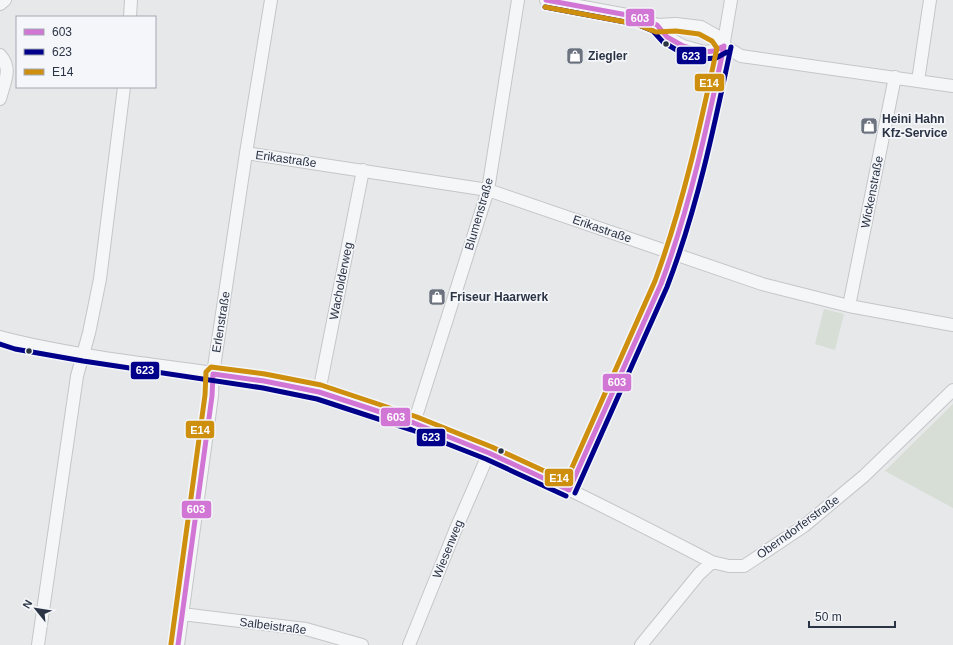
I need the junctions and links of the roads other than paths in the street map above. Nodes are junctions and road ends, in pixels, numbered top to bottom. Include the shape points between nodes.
1 (4, 0) edge
2 (131, 0) edge
3 (272, 0) edge
4 (518, 0) edge
5 (546, 0) edge
6 (731, 0) edge
7 (930, 0) edge
8 (0, 4) edge
9 (130, 16) edge
10 (658, 25) junction
11 (724, 46) junction
12 (0, 55) edge
13 (895, 77) junction
14 (918, 80) junction
15 (953, 86) edge
16 (124, 88) edge
17 (0, 99) edge
18 (246, 153) junction
19 (363, 170) junction
20 (488, 190) junction
21 (674, 253) junction
22 (849, 306) junction
23 (953, 325) edge
24 (0, 337) edge
25 (84, 354) junction
26 (213, 374) junction
27 (953, 390) edge
28 (319, 392) junction
29 (414, 423) junction
30 (489, 453) junction
31 (569, 490) junction
32 (712, 562) junction
33 (182, 614) junction
34 (38, 645) edge
35 (178, 645) edge
36 (362, 645) edge
37 (409, 645) edge
38 (641, 645) edge

1 - 8 street
2 - 9 street
3 - 18 street, Erlenstraße
4 - 20 street, Blumenstraße
5 - 10 street via 638,17
6 - 11 street
7 - 14 street
10 - 11 street via 701,27 717,36
10 - 11 street via 667,37 683,46 704,52
11 - 13 street via 741,56
11 - 21 street via 703,145
12 - 17 street via 8,70
13 - 14 street
13 - 22 street, Wickenstraße
14 - 15 street
16 - 25 street via 100,279
18 - 19 street, Erikastraße
18 - 26 street, Erlenstraße
19 - 20 street, Erikastraße
19 - 28 street, Wacholderweg
20 - 21 street, Erikastraße
20 - 29 street, Blumenstraße
21 - 22 street, Erikastraße via 762,284
21 - 31 street
22 - 23 street, Erikastraße
24 - 25 street, Oberndorferstraße
25 - 26 street, Oberndorferstraße
25 - 34 street via 77,376
26 - 28 street, Oberndorferstraße via 264,380
26 - 33 street, Erlenstraße
27 - 32 street, Oberndorferstraße via 864,476 804,526 744,566
28 - 29 street, Oberndorferstraße
29 - 30 street, Oberndorferstraße
30 - 31 street, Oberndorferstraße
30 - 37 street, Wiesenweg
31 - 32 street, Oberndorferstraße
32 - 38 street via 699,574
33 - 35 street, Erlenstraße
33 - 36 street, Salbeistraße via 306,629

